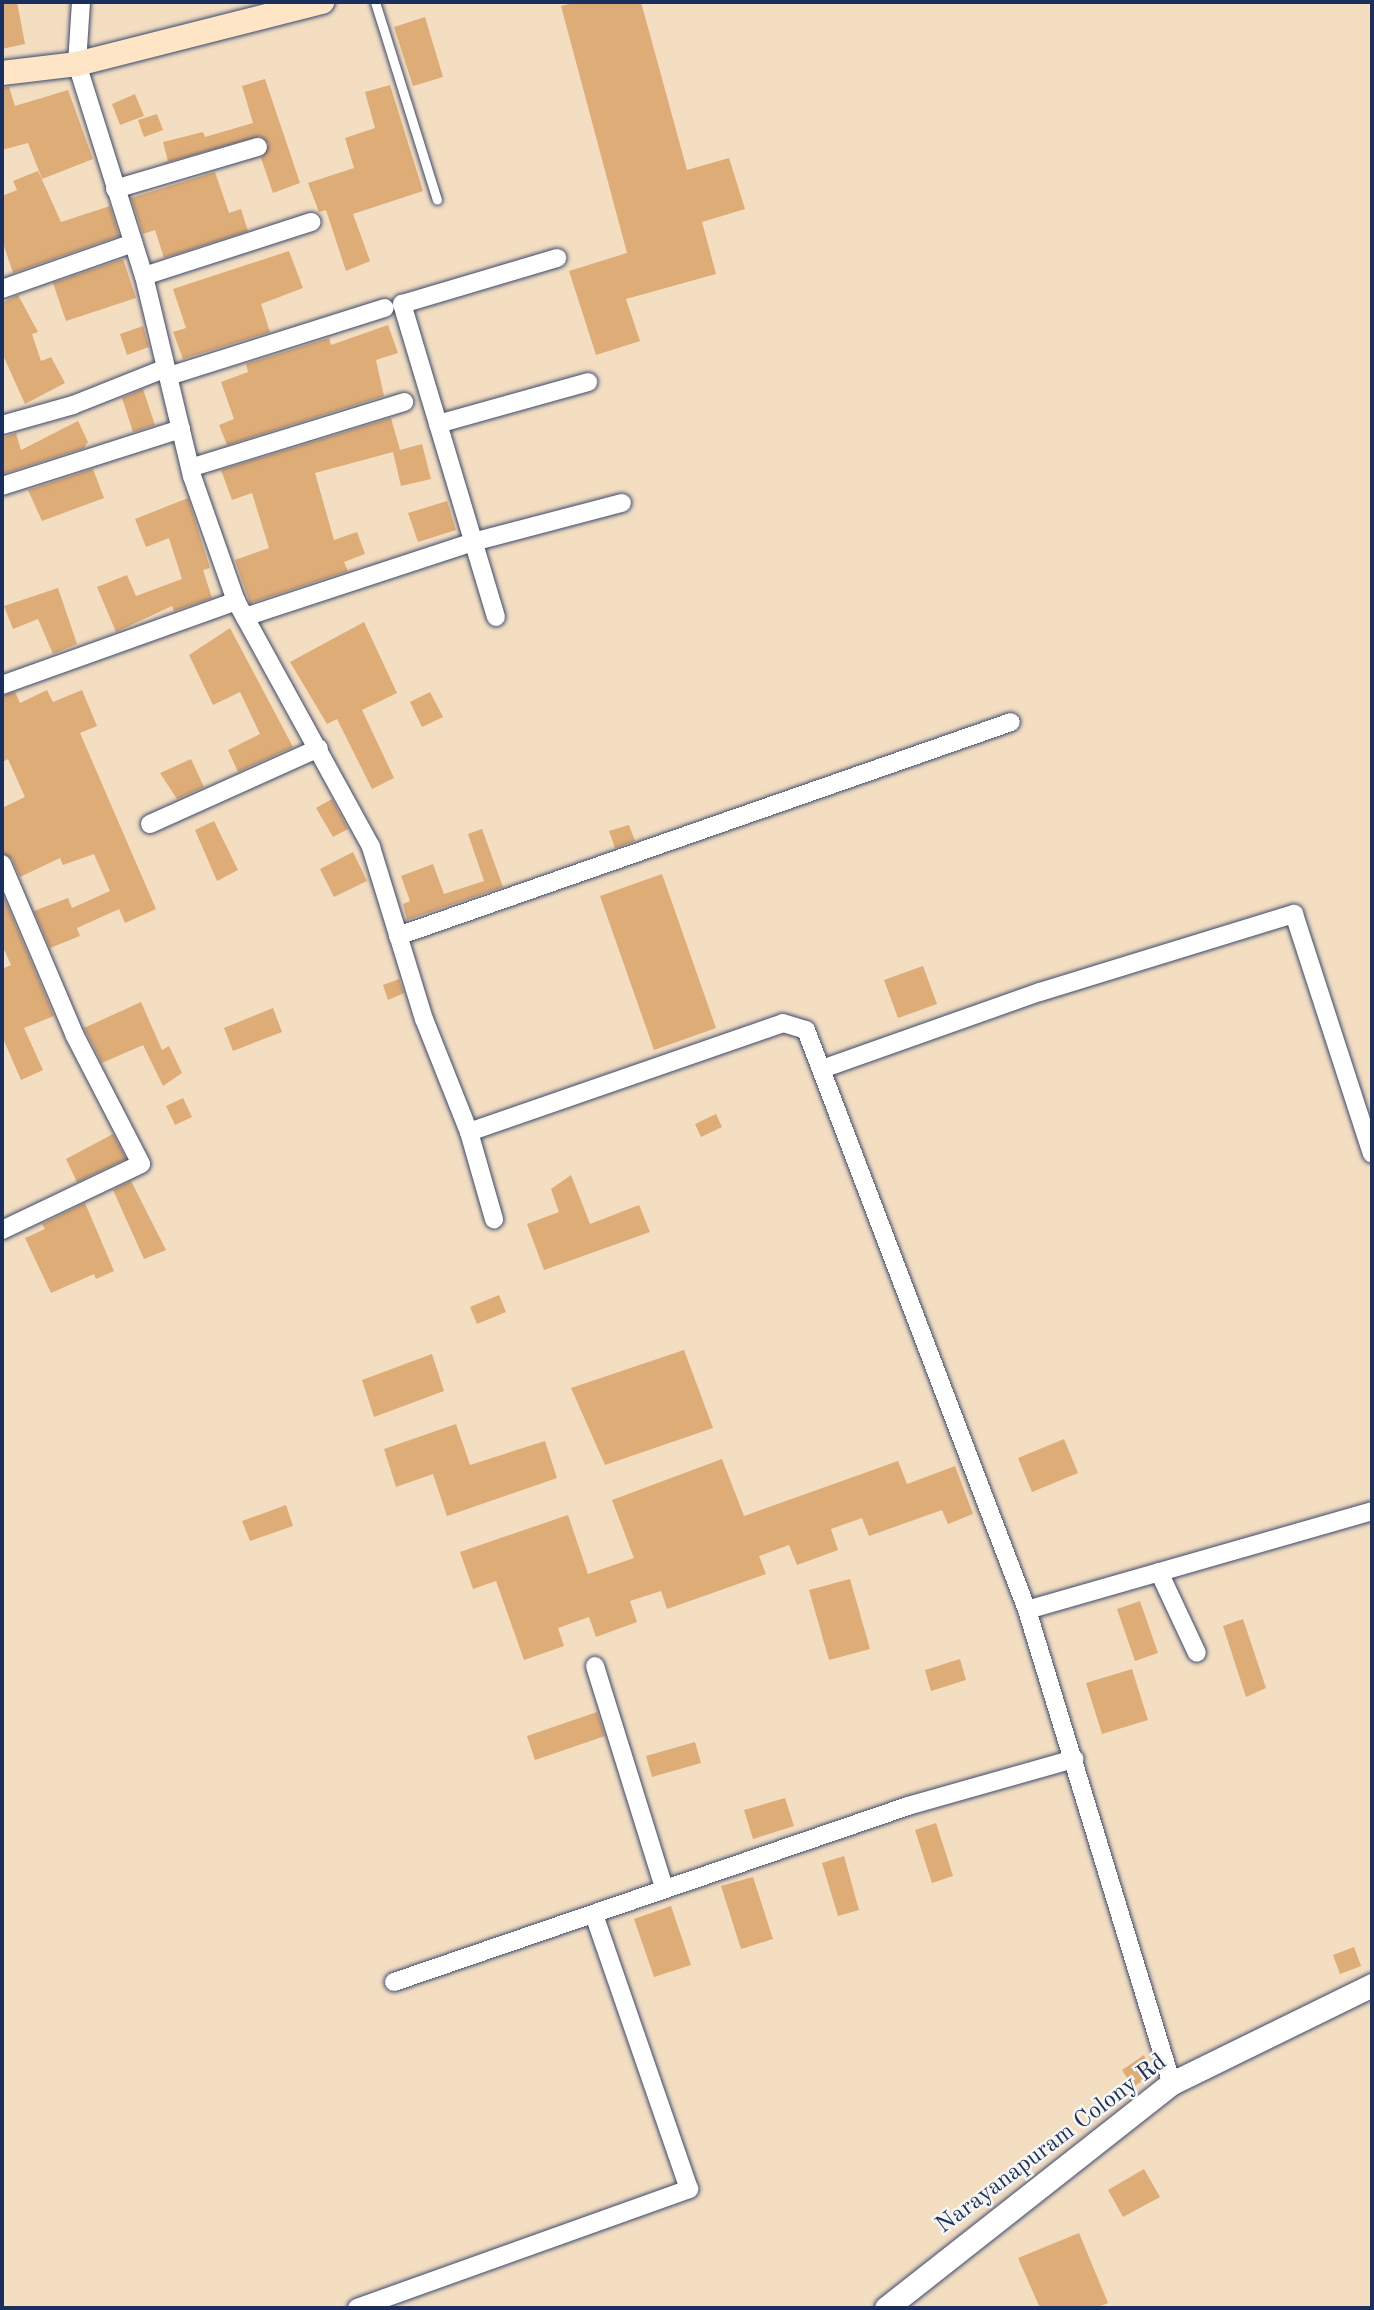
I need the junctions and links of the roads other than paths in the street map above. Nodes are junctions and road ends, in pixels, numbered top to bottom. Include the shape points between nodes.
1 (81, 2) edge
2 (375, 2) edge
3 (316, 3) edge
4 (77, 64) junction
5 (2, 73) edge
6 (258, 147) dead end
7 (115, 189) junction
8 (437, 200) dead end
9 (311, 222) dead end
10 (133, 243) junction
11 (557, 258) dead end
12 (144, 276) junction
13 (2, 289) edge
14 (385, 307) dead end
15 (167, 372) junction
16 (589, 382) dead end
17 (404, 402) dead end
18 (438, 424) junction
19 (2, 425) edge
20 (181, 429) junction
21 (193, 467) junction
22 (2, 486) edge
23 (622, 503) dead end
24 (473, 542) junction
25 (241, 609) junction
26 (496, 617) dead end
27 (2, 685) edge
28 (1011, 722) dead end
29 (319, 748) junction
30 (150, 824) dead end
31 (2, 864) edge
32 (8, 897) edge
33 (398, 936) junction
34 (822, 1069) junction
35 (469, 1132) junction
36 (1372, 1154) edge
37 (494, 1219) dead end
38 (2, 1230) edge
39 (1372, 1511) edge
40 (1159, 1572) junction
41 (1027, 1610) junction
42 (1197, 1653) dead end
43 (594, 1667) dead end
44 (1074, 1759) junction
45 (664, 1887) junction
46 (594, 1914) junction
47 (394, 1982) dead end
48 (1372, 1985) edge
49 (1172, 2083) junction
50 (358, 2308) edge
51 (886, 2308) edge

1 - 4 street
2 - 8 lane
3 - 4 main road
4 - 5 main road
4 - 7 street
6 - 7 street
7 - 10 street
9 - 12 street
10 - 12 street
10 - 13 street
11 - 18 street via 402,304
12 - 15 street
14 - 15 street
15 - 19 street
15 - 20 street
16 - 18 street
17 - 21 street
18 - 24 street
20 - 21 street
20 - 22 street
21 - 25 street via 205,517
23 - 24 street
24 - 25 street
24 - 26 street
25 - 27 street
25 - 29 street
28 - 33 street
29 - 30 street
29 - 33 street via 371,847
31 - 32 street
32 - 38 street via 89,1068 141,1164
33 - 35 street via 424,1019
34 - 35 street via 806,1031 783,1023
34 - 36 street via 1040,992 1294,914
34 - 41 street
35 - 37 street
39 - 40 street
40 - 41 street
40 - 42 street
41 - 44 street
43 - 45 street
44 - 45 street via 908,1806
44 - 49 street
45 - 46 street
46 - 47 street
46 - 50 street via 690,2189
48 - 49 street, Narayanapuram Colony Rd
49 - 51 street, Narayanapuram Colony Rd

